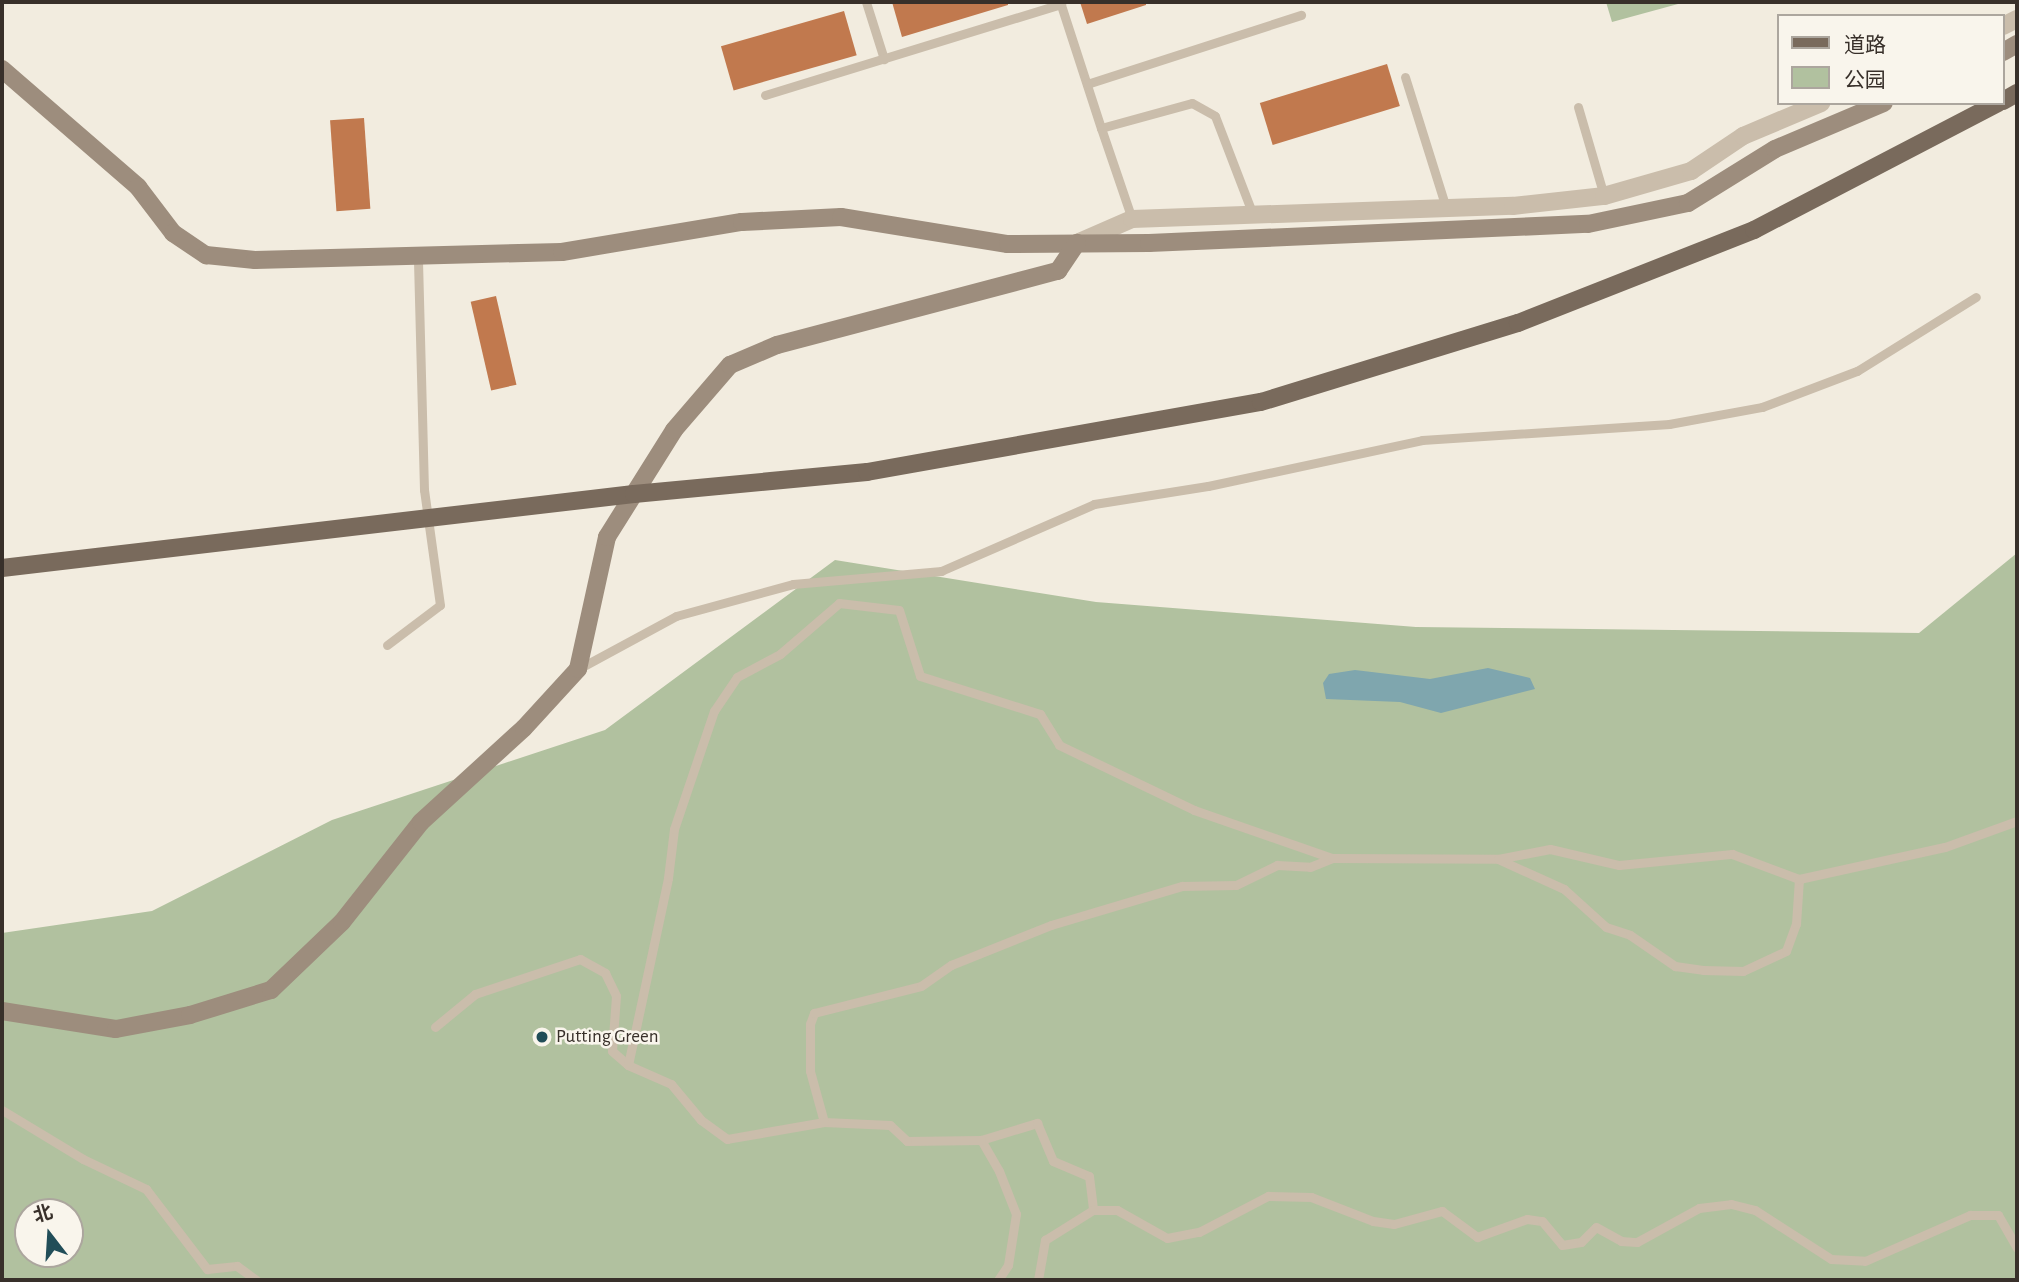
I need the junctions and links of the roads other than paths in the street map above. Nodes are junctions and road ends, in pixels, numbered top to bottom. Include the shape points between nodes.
1 (866, 2) edge
2 (1061, 3) edge
3 (1301, 15) dead end
4 (884, 59) junction
5 (2, 69) edge
6 (1405, 77) dead end
7 (1087, 84) junction
8 (765, 95) dead end
9 (1816, 105) edge
10 (1879, 105) edge
11 (1994, 105) edge
12 (1578, 107) dead end
13 (1101, 128) junction
14 (1604, 195) junction
15 (1446, 208) junction
16 (1253, 215) junction
17 (1132, 219) junction
18 (1077, 243) junction
19 (418, 256) junction
20 (1976, 298) dead end
21 (634, 494) junction
22 (2, 568) edge
23 (387, 645) dead end
24 (578, 669) junction
25 (2017, 821) edge
26 (1332, 858) junction
27 (1498, 859) junction
28 (1799, 879) junction
29 (2, 1011) edge
30 (435, 1027) dead end
31 (628, 1065) junction
32 (2, 1110) edge
33 (824, 1122) junction
34 (981, 1140) junction
35 (1093, 1210) junction
36 (2017, 1248) edge
37 (257, 1280) edge
38 (998, 1280) edge
39 (1038, 1280) edge

1 - 4 lane
2 - 4 lane
2 - 7 lane
3 - 7 lane
4 - 8 lane
5 - 19 street via 138,187 173,233 206,255 255,260
6 - 15 lane
7 - 13 lane
9 - 14 street via 1743,136 1691,171
10 - 18 street via 1775,149 1688,203 1588,224
11 - 21 main road via 1754,230 1518,323 1261,402 867,472
12 - 14 lane
13 - 16 lane via 1192,103 1215,116
13 - 17 lane
14 - 15 street
15 - 16 street
16 - 17 street
17 - 18 street
18 - 19 street via 1008,244 841,217 742,222 562,252
18 - 21 street via 1058,271 776,345 730,365 674,430
19 - 23 lane via 424,490 440,606
20 - 24 lane via 1857,370 1762,407 1669,424 1422,440 1208,486 1094,504 941,571 793,584 676,616
21 - 22 main road
21 - 24 street via 607,537
24 - 29 street via 524,728 421,822 342,922 271,990 190,1015 116,1029
25 - 28 lane via 1945,848
26 - 27 lane
26 - 31 lane via 1194,810 1059,744 1040,714 920,676 899,610 839,603 780,654 737,677 714,711 674,829
26 - 33 lane via 1310,867 1277,865 1236,885 1182,886 1051,925 951,965 921,986 814,1013 810,1072
27 - 28 lane via 1550,849 1619,865 1732,854
27 - 28 lane via 1564,889 1606,927 1630,935 1675,966 1703,970 1743,971 1786,951 1796,924
30 - 31 lane via 475,994 580,959 605,973 616,996 612,1051
31 - 33 lane via 671,1084 701,1120 727,1139
32 - 37 lane via 83,1159 146,1189 207,1269 237,1266
33 - 34 lane via 890,1125 907,1142
34 - 35 lane via 1037,1123 1054,1161 1089,1177
34 - 38 lane via 1016,1214 1008,1265
35 - 36 lane via 1117,1210 1167,1238 1199,1232 1268,1196 1311,1198 1394,1224 1442,1211 1477,1237 1527,1219 1542,1221 1562,1245 1581,1242 1595,1227 1621,1241 1637,1242 1699,1208 1731,1204 1755,1210 1831,1259 1865,1261 1970,1215 1998,1215
35 - 39 lane via 1045,1240

